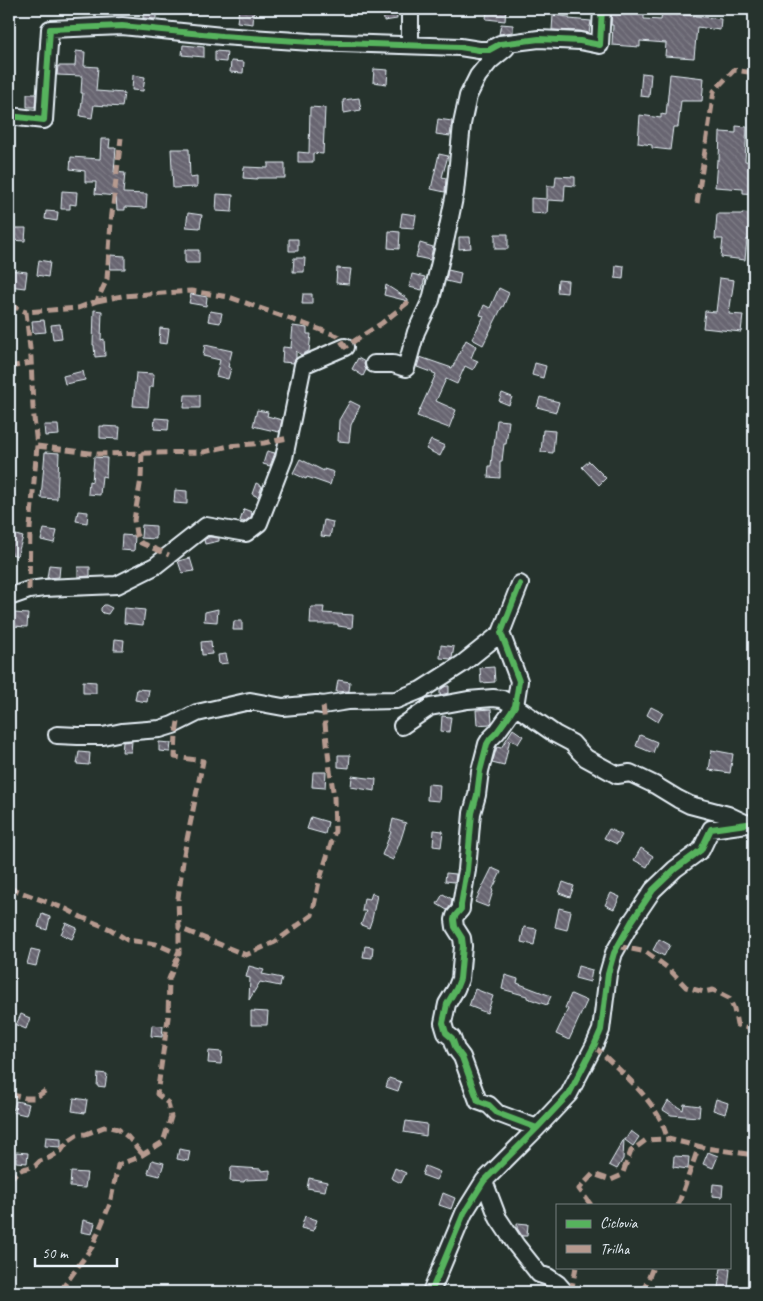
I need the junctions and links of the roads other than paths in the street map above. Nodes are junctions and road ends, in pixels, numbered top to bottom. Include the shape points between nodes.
1 (410, 9) edge
2 (602, 9) edge
3 (514, 42) junction
4 (410, 45) junction
5 (9, 116) edge
6 (345, 347) dead end
7 (374, 364) dead end
8 (520, 584) dead end
9 (9, 597) edge
10 (501, 633) junction
11 (515, 706) junction
12 (402, 726) dead end
13 (56, 734) dead end
14 (728, 815) junction
15 (751, 824) edge
16 (711, 828) junction
17 (537, 1128) junction
18 (484, 1181) junction
19 (430, 1292) edge
20 (564, 1292) edge

1 - 4 street
2 - 3 street via 600,45 540,39
3 - 4 street via 489,50
3 - 7 street via 490,61 468,96 446,236 431,300 416,332 406,368
4 - 5 street via 311,42 122,26 50,28 44,120
6 - 9 street via 302,365 284,458 259,523 246,533 206,526 155,566 117,586 44,588
8 - 10 street
10 - 11 street via 519,681
10 - 13 street via 454,669 421,690 396,700 283,708 250,701 197,713 160,729 103,736
11 - 12 street via 502,699 468,700 430,707
11 - 14 street via 572,743 586,758 618,775 630,773 690,805
11 - 17 street via 487,744 480,772 461,905 454,920 463,946 460,979 447,1004 443,1022 446,1033 462,1057 478,1101
14 - 15 street
14 - 16 street
15 - 16 street
16 - 17 street via 701,850 653,890 632,921 614,953 601,1030 594,1046 569,1094
17 - 18 street
18 - 19 street via 464,1213
18 - 20 street via 498,1218 516,1245 539,1274 558,1284

